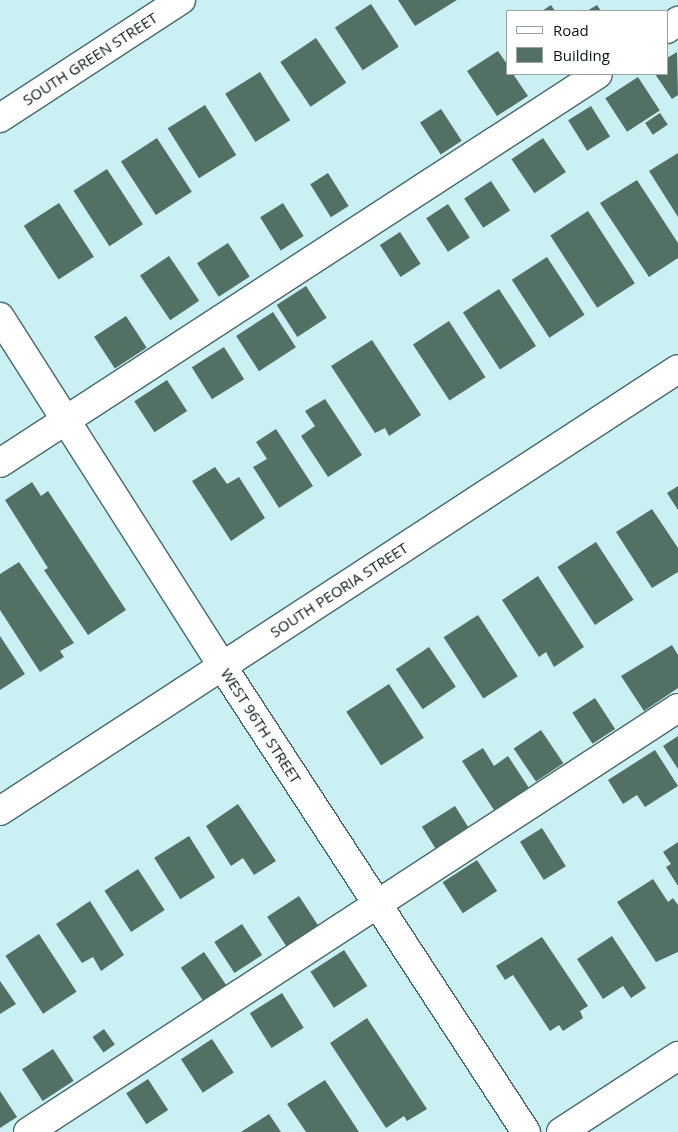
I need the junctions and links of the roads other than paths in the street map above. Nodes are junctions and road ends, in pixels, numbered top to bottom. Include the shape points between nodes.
1 (181, 0) edge
2 (596, 75) edge
3 (0, 118) edge
4 (0, 317) edge
5 (678, 369) edge
6 (66, 420) junction
7 (0, 463) edge
8 (222, 666) junction
9 (678, 708) edge
10 (0, 811) edge
11 (377, 904) junction
12 (678, 1056) edge
13 (28, 1132) edge
14 (526, 1132) edge
15 (562, 1132) edge

1 - 3 street, SOUTH GREEN STREET
2 - 6 street
4 - 6 street, WEST 96TH STREET
5 - 8 street, SOUTH PEORIA STREET
6 - 7 street
6 - 8 street, WEST 96TH STREET
8 - 10 street, SOUTH PEORIA STREET
8 - 11 street, WEST 96TH STREET
9 - 11 street
11 - 13 street
11 - 14 street, WEST 96TH STREET
12 - 15 street

